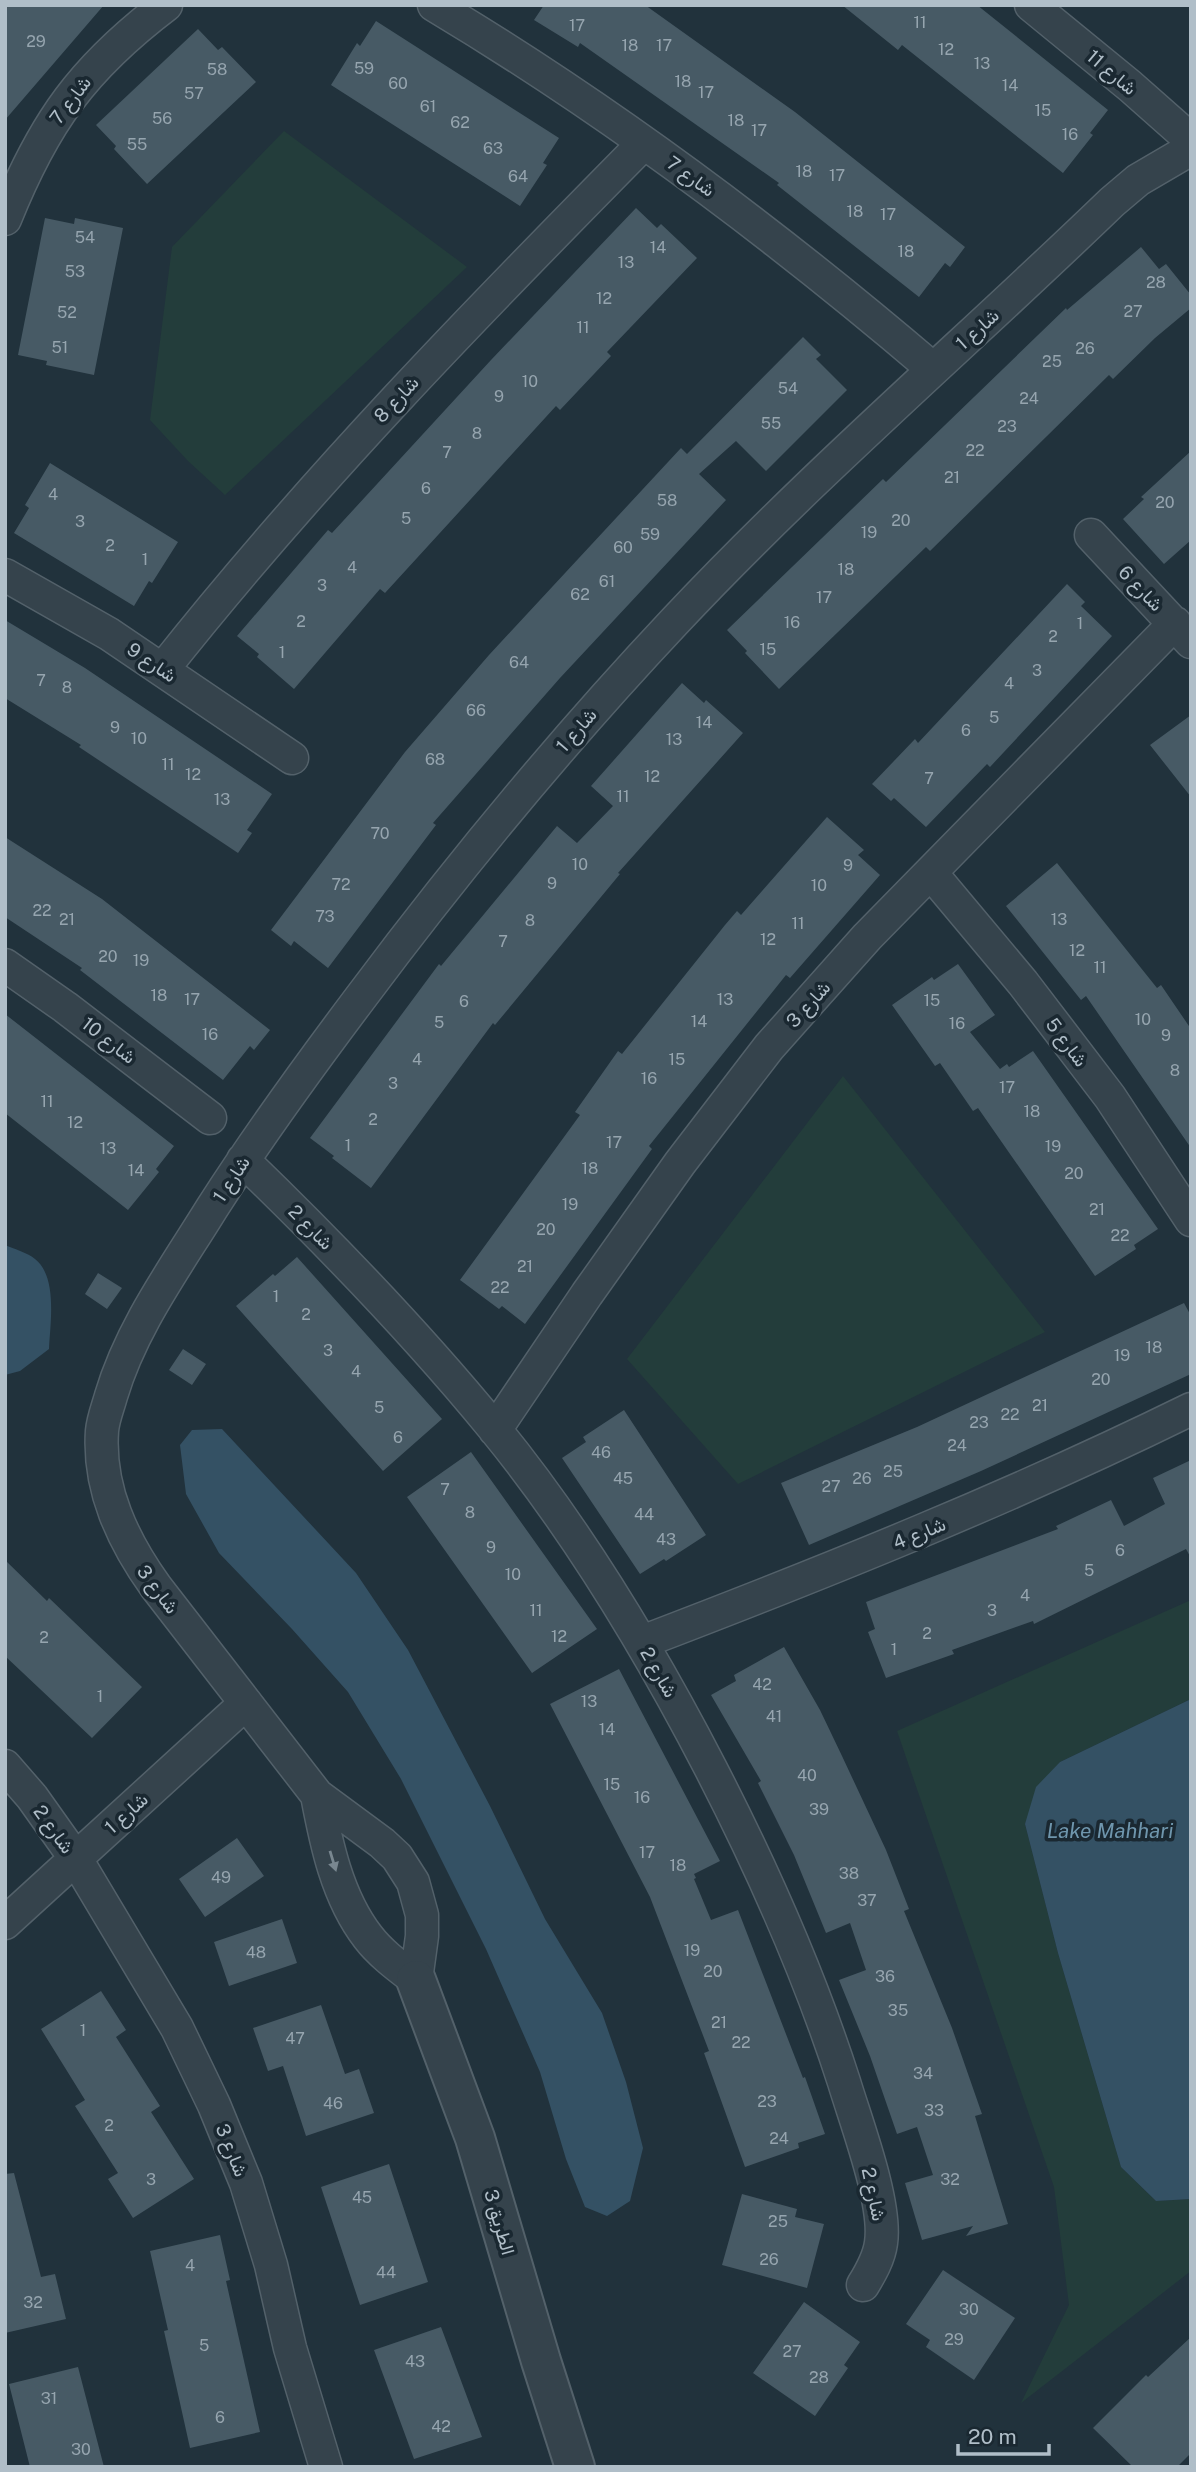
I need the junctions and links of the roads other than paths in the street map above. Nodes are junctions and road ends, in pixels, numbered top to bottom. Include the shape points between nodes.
1 (166, 5) edge
2 (434, 5) edge
3 (1031, 5) edge
4 (1191, 140) edge
5 (644, 143) junction
6 (1191, 149) edge
7 (5, 219) edge
8 (933, 369) junction
9 (1091, 535) dead end
10 (5, 575) edge
11 (1183, 632) edge
12 (163, 669) junction
13 (292, 758) dead end
14 (931, 873) junction
15 (5, 965) edge
16 (210, 1118) dead end
17 (243, 1160) junction
18 (1191, 1220) edge
19 (1191, 1409) edge
20 (102, 1427) joint
21 (495, 1430) junction
22 (642, 1642) junction
23 (246, 1703) junction
24 (5, 1766) edge
25 (317, 1795) junction
26 (76, 1859) junction
27 (5, 1923) edge
28 (416, 1980) junction
29 (863, 2285) dead end
30 (326, 2467) edge
31 (575, 2467) edge

1 - 7 street, شارع 7 via 87,75 52,121 24,171
2 - 5 street, شارع 7 via 518,55
3 - 4 street, شارع 11
5 - 8 street, شارع 7 via 821,275
5 - 12 street, شارع 8 via 383,411
6 - 8 street, شارع 1 via 1138,180 1112,202
8 - 17 street, شارع 1 via 677,618 587,717 417,922
9 - 11 street, شارع 6
10 - 12 street, شارع 9
11 - 14 street, شارع 3
12 - 13 street, شارع 9
14 - 18 street, شارع 5 via 1110,1097
14 - 21 street, شارع 3 via 769,1047 680,1164
15 - 16 street, شارع 10
17 - 20 street, شارع 1 via 130,1347
17 - 21 street, شارع 2 via 427,1348
19 - 22 street, شارع 4 via 965,1514
20 - 23 street, شارع 3 via 109,1496 120,1529 142,1568
21 - 22 street, شارع 2 via 595,1568
22 - 29 street, شارع 2 via 751,1849 833,2050 881,2209 877,2258
23 - 25 street, شارع 3
23 - 26 street, شارع 1
24 - 26 street, شارع 2
25 -> 28 street via 324,1833 351,1909 374,1944
25 - 28 street, 3 الطريق via 382,1843 413,1882 422,1914
26 - 27 street, شارع 1
26 - 30 street, شارع 3 via 177,2028 214,2105 246,2183
28 - 31 street, 3 الطريق via 475,2138

